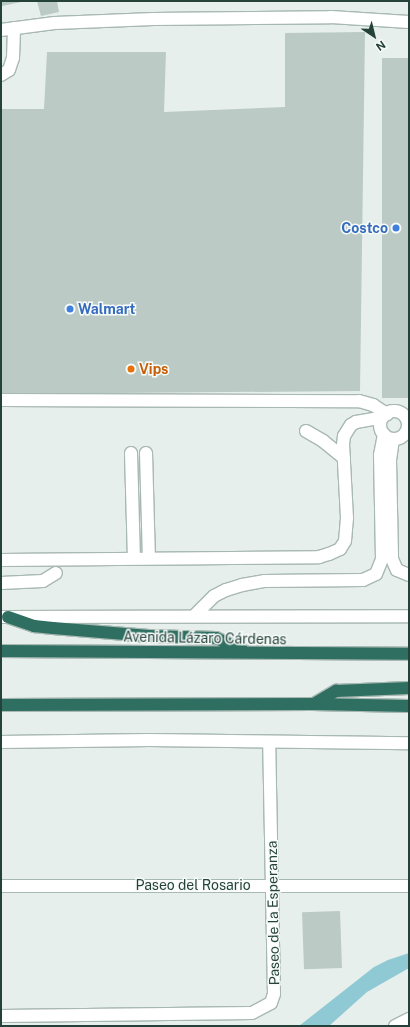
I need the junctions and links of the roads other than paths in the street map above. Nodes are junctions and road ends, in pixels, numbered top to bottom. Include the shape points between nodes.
1 (409, 22) edge
2 (14, 28) junction
3 (1, 30) edge
4 (1, 75) edge
5 (1, 400) edge
6 (385, 415) junction
7 (408, 424) edge
8 (306, 431) dead end
9 (388, 437) junction
10 (131, 453) dead end
11 (146, 454) dead end
12 (344, 458) junction
13 (134, 558) junction
14 (149, 558) junction
15 (1, 560) edge
16 (56, 573) dead end
17 (409, 575) edge
18 (1, 583) edge
19 (194, 616) junction
20 (409, 616) edge
21 (4, 617) edge
22 (1, 651) edge
23 (247, 652) junction
24 (409, 654) edge
25 (409, 688) edge
26 (313, 704) junction
27 (1, 705) edge
28 (409, 706) edge
29 (1, 742) edge
30 (269, 743) junction
31 (409, 743) edge
32 (272, 885) junction
33 (1, 886) edge
34 (409, 886) edge
35 (1, 1016) edge
36 (409, 1019) edge
37 (395, 1026) edge

1 - 2 street via 331,17 153,19 55,23
2 - 3 street
2 - 4 street via 13,58 9,70
5 - 6 street via 355,400 367,403
6 - 7 street via 400,412
6 - 9 street via 380,425
6 - 12 street via 360,420 351,425 344,436
7 - 9 street via 402,437
8 - 12 street
9 - 17 street via 392,559 397,570
9 - 19 street via 380,455 382,559 376,574 363,580 264,581 242,585 214,596
10 - 13 street
11 - 14 street
12 - 14 street via 347,518 345,541 340,549 318,557
13 - 14 street
13 - 15 street
16 - 18 street via 43,581
19 - 20 street, Avenida Lázaro Cárdenas
19 - 21 street, Avenida Lázaro Cárdenas
21 - 23 highway via 34,626 59,629 216,638
22 - 23 highway, Avenida Lázaro Cárdenas
23 - 24 highway, Avenida Lázaro Cárdenas
25 - 26 highway via 336,691
26 - 27 highway
26 - 28 highway
29 - 30 street via 149,740
30 - 31 street
30 - 32 street, Paseo de la Esperanza
32 - 33 street, Paseo del Rosario
32 - 34 street, Paseo del Rosario
32 - 35 street, Paseo de la Esperanza via 274,994 271,1003 262,1009 252,1013
36 - 37 street

